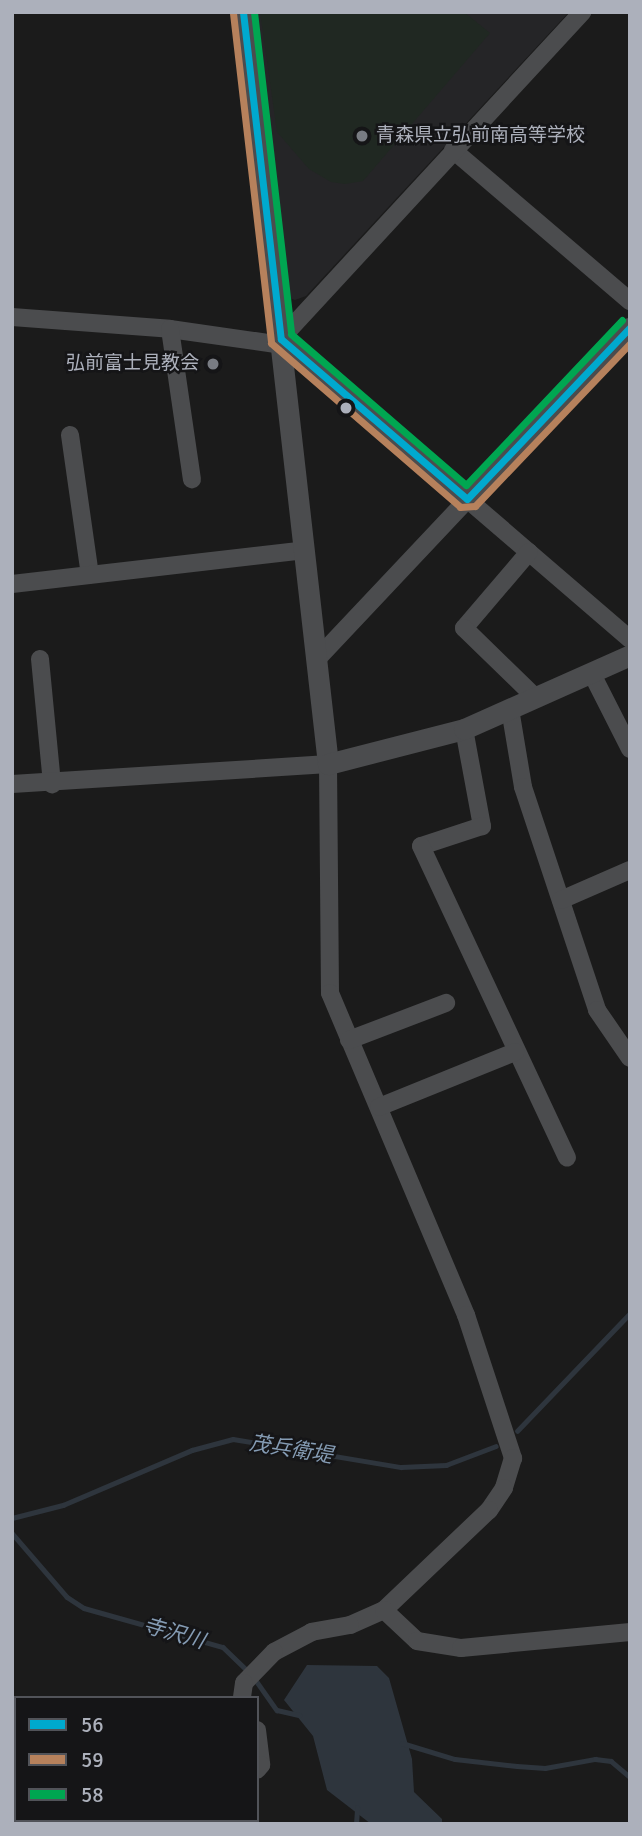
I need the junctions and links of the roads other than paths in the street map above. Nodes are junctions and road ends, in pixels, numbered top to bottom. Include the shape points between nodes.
1 (243, 12) edge
2 (582, 12) edge
3 (453, 150) junction
4 (630, 301) edge
5 (12, 317) edge
6 (630, 327) edge
7 (170, 329) junction
8 (281, 339) junction
9 (70, 435) dead end
10 (192, 479) dead end
11 (467, 499) junction
12 (306, 550) junction
13 (528, 552) junction
14 (90, 575) junction
15 (12, 584) edge
16 (630, 639) edge
17 (630, 655) edge
18 (318, 658) junction
19 (40, 659) dead end
20 (592, 674) junction
21 (536, 698) junction
22 (510, 709) junction
23 (464, 729) junction
24 (630, 749) edge
25 (328, 764) junction
26 (12, 784) edge
27 (52, 784) junction
28 (630, 870) edge
29 (561, 900) junction
30 (446, 1003) dead end
31 (349, 1040) junction
32 (515, 1052) junction
33 (630, 1058) edge
34 (379, 1107) junction
35 (567, 1158) dead end
36 (384, 1610) junction
37 (630, 1632) edge
38 (242, 1696) edge
39 (259, 1748) edge
40 (259, 1768) edge

1 - 8 street
2 - 3 street
3 - 4 street
3 - 8 street
5 - 7 street
6 - 11 street
7 - 8 street via 275,344
7 - 10 street
8 - 11 street
8 - 12 street
9 - 14 street
11 - 13 street
11 - 18 street
12 - 14 street
12 - 18 street
13 - 16 street
13 - 21 street via 464,628
14 - 15 street
17 - 20 street
18 - 25 street
19 - 27 street
20 - 21 street
20 - 24 street
21 - 22 street
22 - 23 street
22 - 29 street via 523,787
23 - 25 street
23 - 32 street via 482,826 421,846
25 - 27 street
25 - 31 street via 327,973
26 - 27 street
28 - 29 street
29 - 33 street via 597,1010
30 - 31 street
31 - 34 street
32 - 34 street
32 - 35 street
34 - 36 street via 466,1315 513,1458 504,1488 489,1510
36 - 37 street via 417,1641 461,1648
36 - 38 street via 350,1625 312,1632 274,1652 244,1683
39 - 40 street

